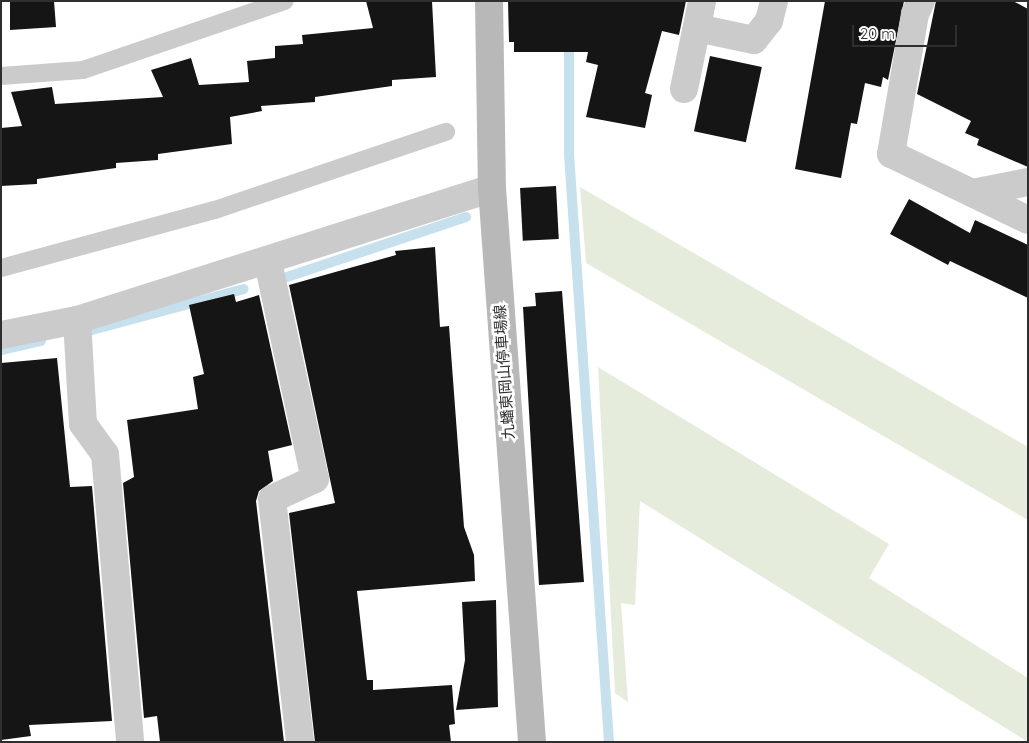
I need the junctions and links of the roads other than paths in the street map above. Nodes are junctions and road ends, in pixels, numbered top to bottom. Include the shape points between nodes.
1 (285, 1) edge
2 (489, 1) edge
3 (702, 1) edge
4 (774, 1) edge
5 (921, 1) edge
6 (697, 28) junction
7 (1, 76) edge
8 (684, 89) dead end
9 (446, 132) dead end
10 (1028, 182) edge
11 (492, 188) junction
12 (972, 193) junction
13 (1028, 220) edge
14 (268, 262) junction
15 (1, 268) edge
16 (76, 320) junction
17 (1, 335) edge
18 (130, 742) edge
19 (300, 742) edge
20 (532, 742) edge

1 - 7 lane via 83,70
2 - 11 main road, 九蟠東岡山停車場線
3 - 6 street
4 - 6 street via 769,21 754,40
5 - 12 street via 915,14 891,154
6 - 8 street
9 - 15 lane via 215,210
10 - 12 street
11 - 14 street
11 - 20 main road, 九蟠東岡山停車場線
12 - 13 street
14 - 16 street
14 - 19 street via 315,479 272,499
16 - 17 street
16 - 18 street via 83,424 105,454

